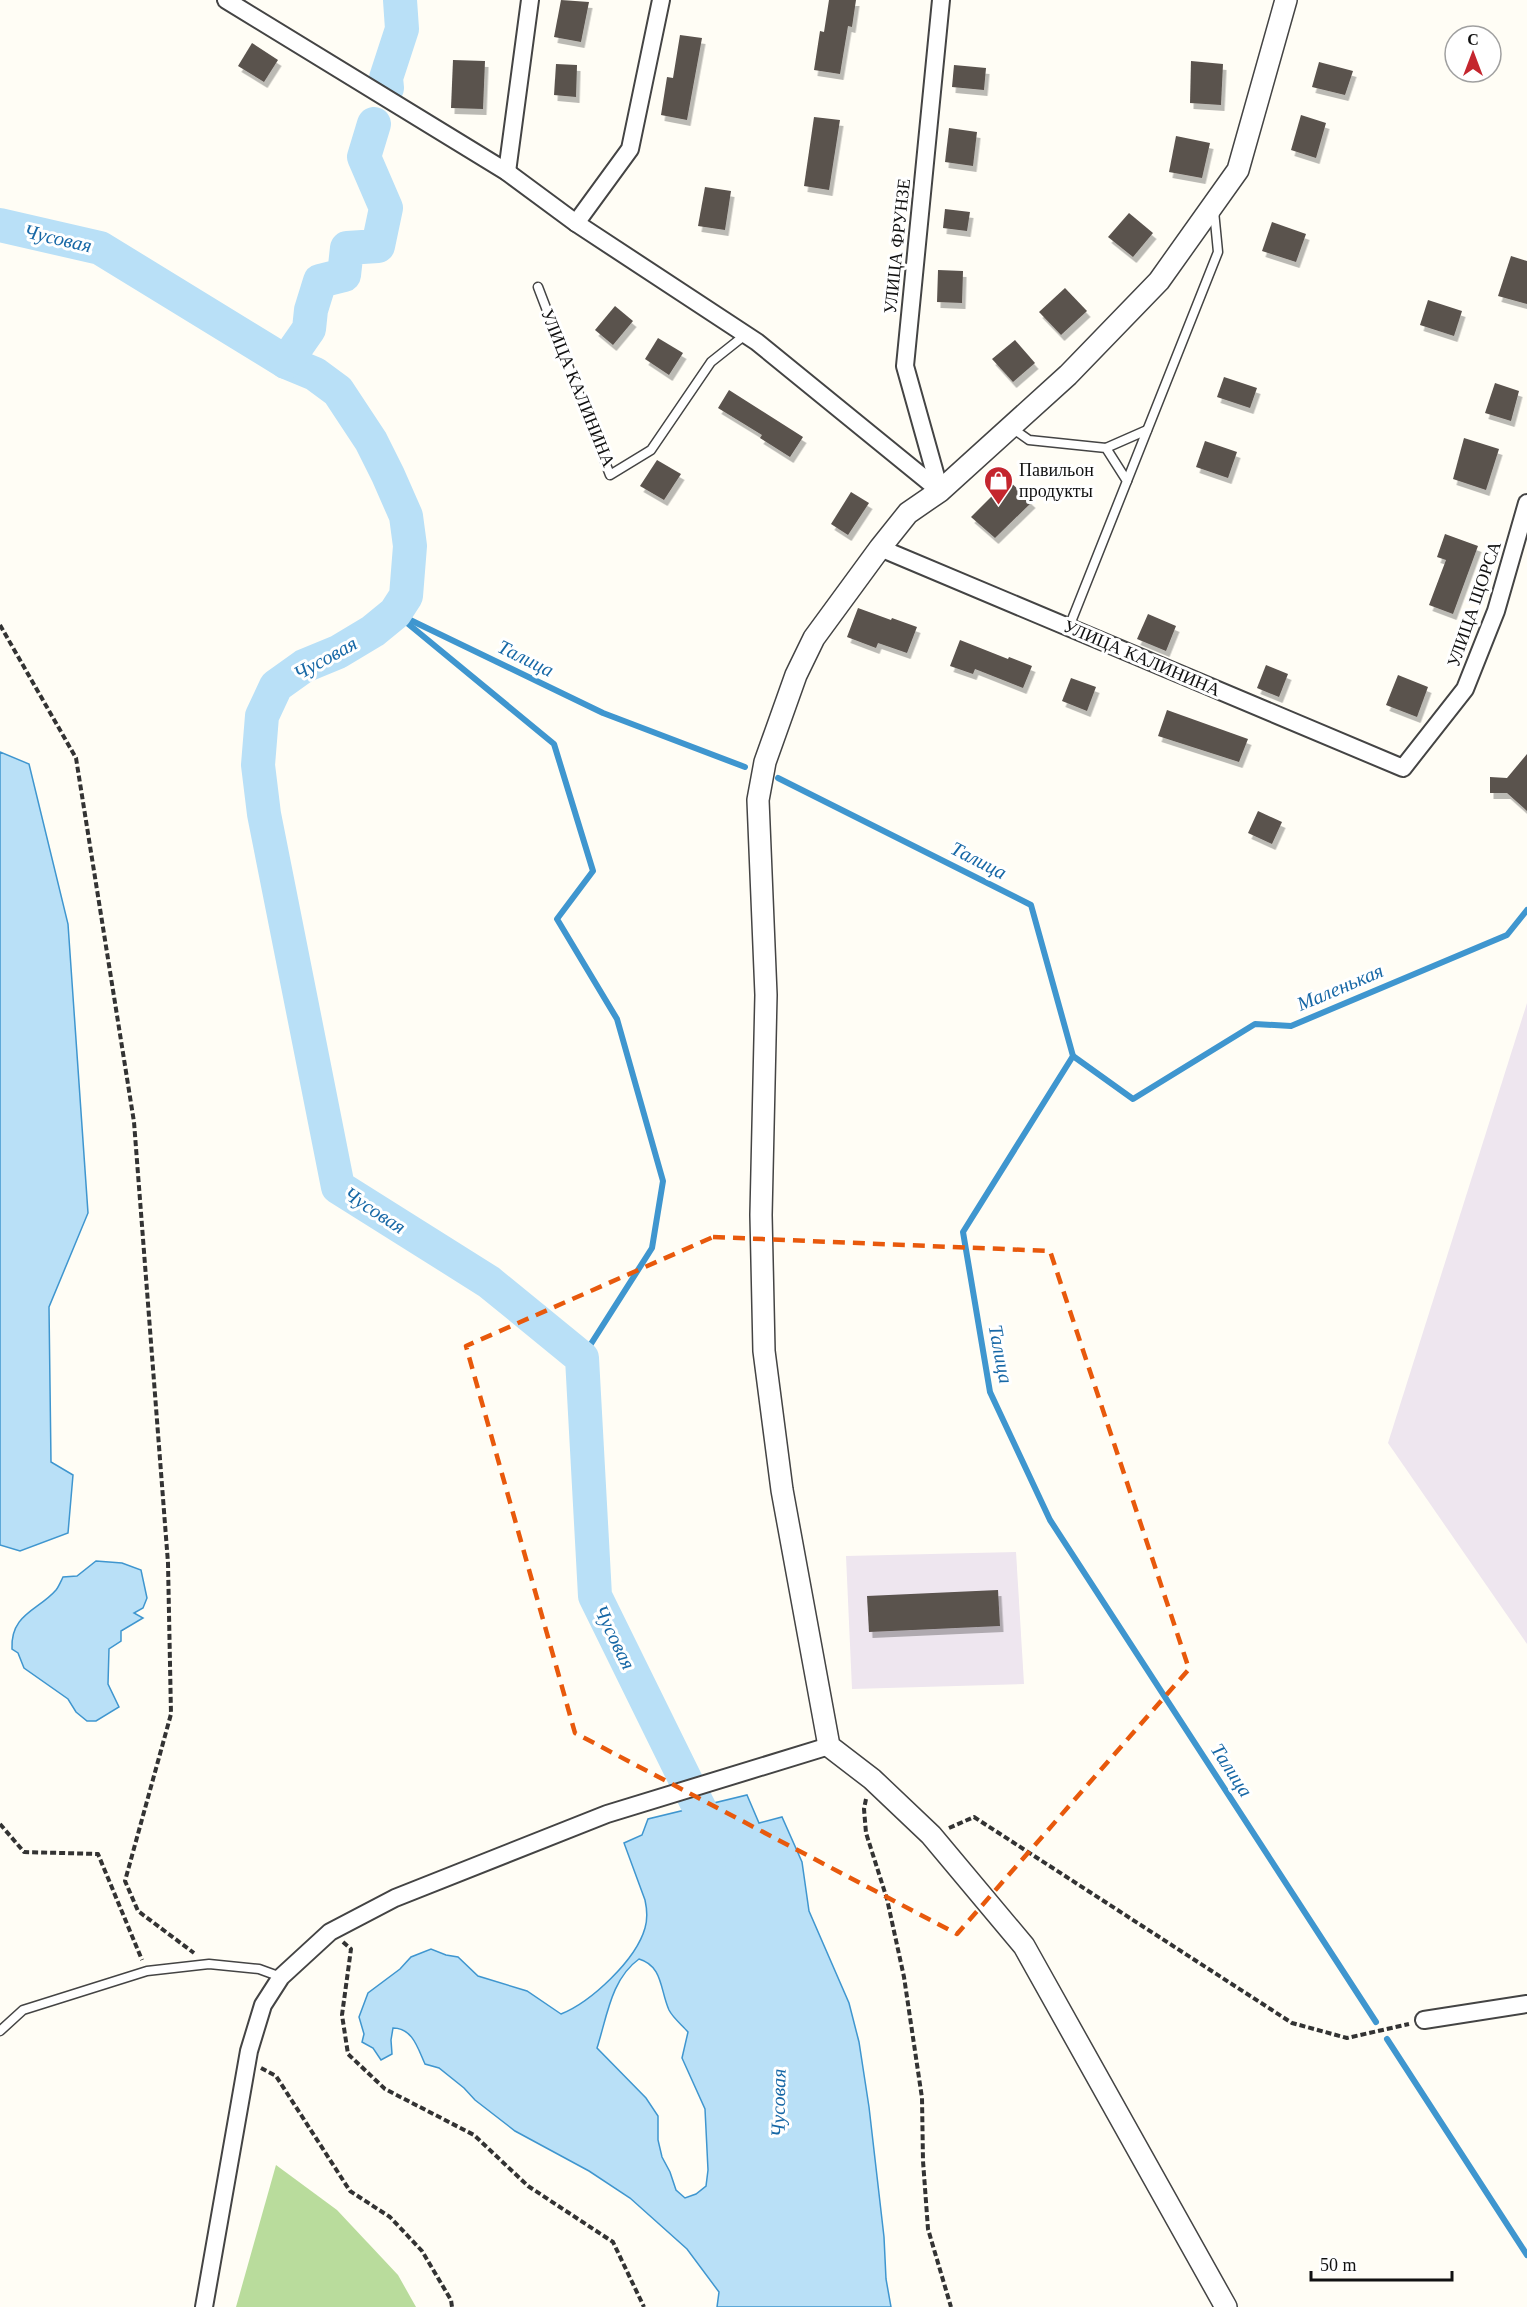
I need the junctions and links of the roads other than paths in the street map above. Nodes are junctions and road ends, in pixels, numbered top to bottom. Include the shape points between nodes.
1 (226, 0) edge
2 (530, 0) edge
3 (661, 0) edge
4 (941, 0) edge
5 (1286, 0) edge
6 (507, 172) junction
7 (1214, 204) junction
8 (576, 223) junction
9 (537, 287) dead end
10 (745, 335) junction
11 (1010, 427) junction
12 (1147, 430) junction
13 (1106, 448) junction
14 (1126, 481) junction
15 (940, 491) junction
16 (1527, 503) edge
17 (880, 548) junction
18 (1069, 627) junction
19 (1404, 768) joint
20 (829, 1746) junction
21 (281, 1977) junction
22 (1527, 2004) edge
23 (1424, 2020) road end
24 (0, 2031) edge
25 (204, 2307) edge
26 (1226, 2307) edge

1 - 6 street
2 - 6 street
3 - 8 street via 630,149
4 - 15 street, УЛИЦА ФРУНЗЕ via 905,366
5 - 7 street via 1238,170
6 - 8 street
7 - 11 street via 1159,280 1068,375
7 - 12 lane via 1218,252
8 - 10 street
9 - 10 lane, УЛИЦА КАЛИНИНА via 610,475 651,450 711,362
10 - 15 street
11 - 13 lane via 1029,440
11 - 15 street
12 - 13 lane
12 - 14 lane
13 - 14 lane
14 - 18 lane
15 - 17 street via 908,513
16 - 19 street, УЛИЦА ЩОРСА via 1496,611 1465,689
17 - 18 street, УЛИЦА КАЛИНИНА
17 - 20 street via 814,638 796,675 765,762 758,800 766,995 761,1215 764,1351 782,1490
18 - 19 street, УЛИЦА КАЛИНИНА
20 - 21 street via 607,1814 395,1898 330,1932
20 - 26 street via 872,1779 931,1835 1024,1946
21 - 24 lane via 259,1969 209,1964 147,1971 23,2010
21 - 25 street via 263,2006 247,2061
22 - 23 street

